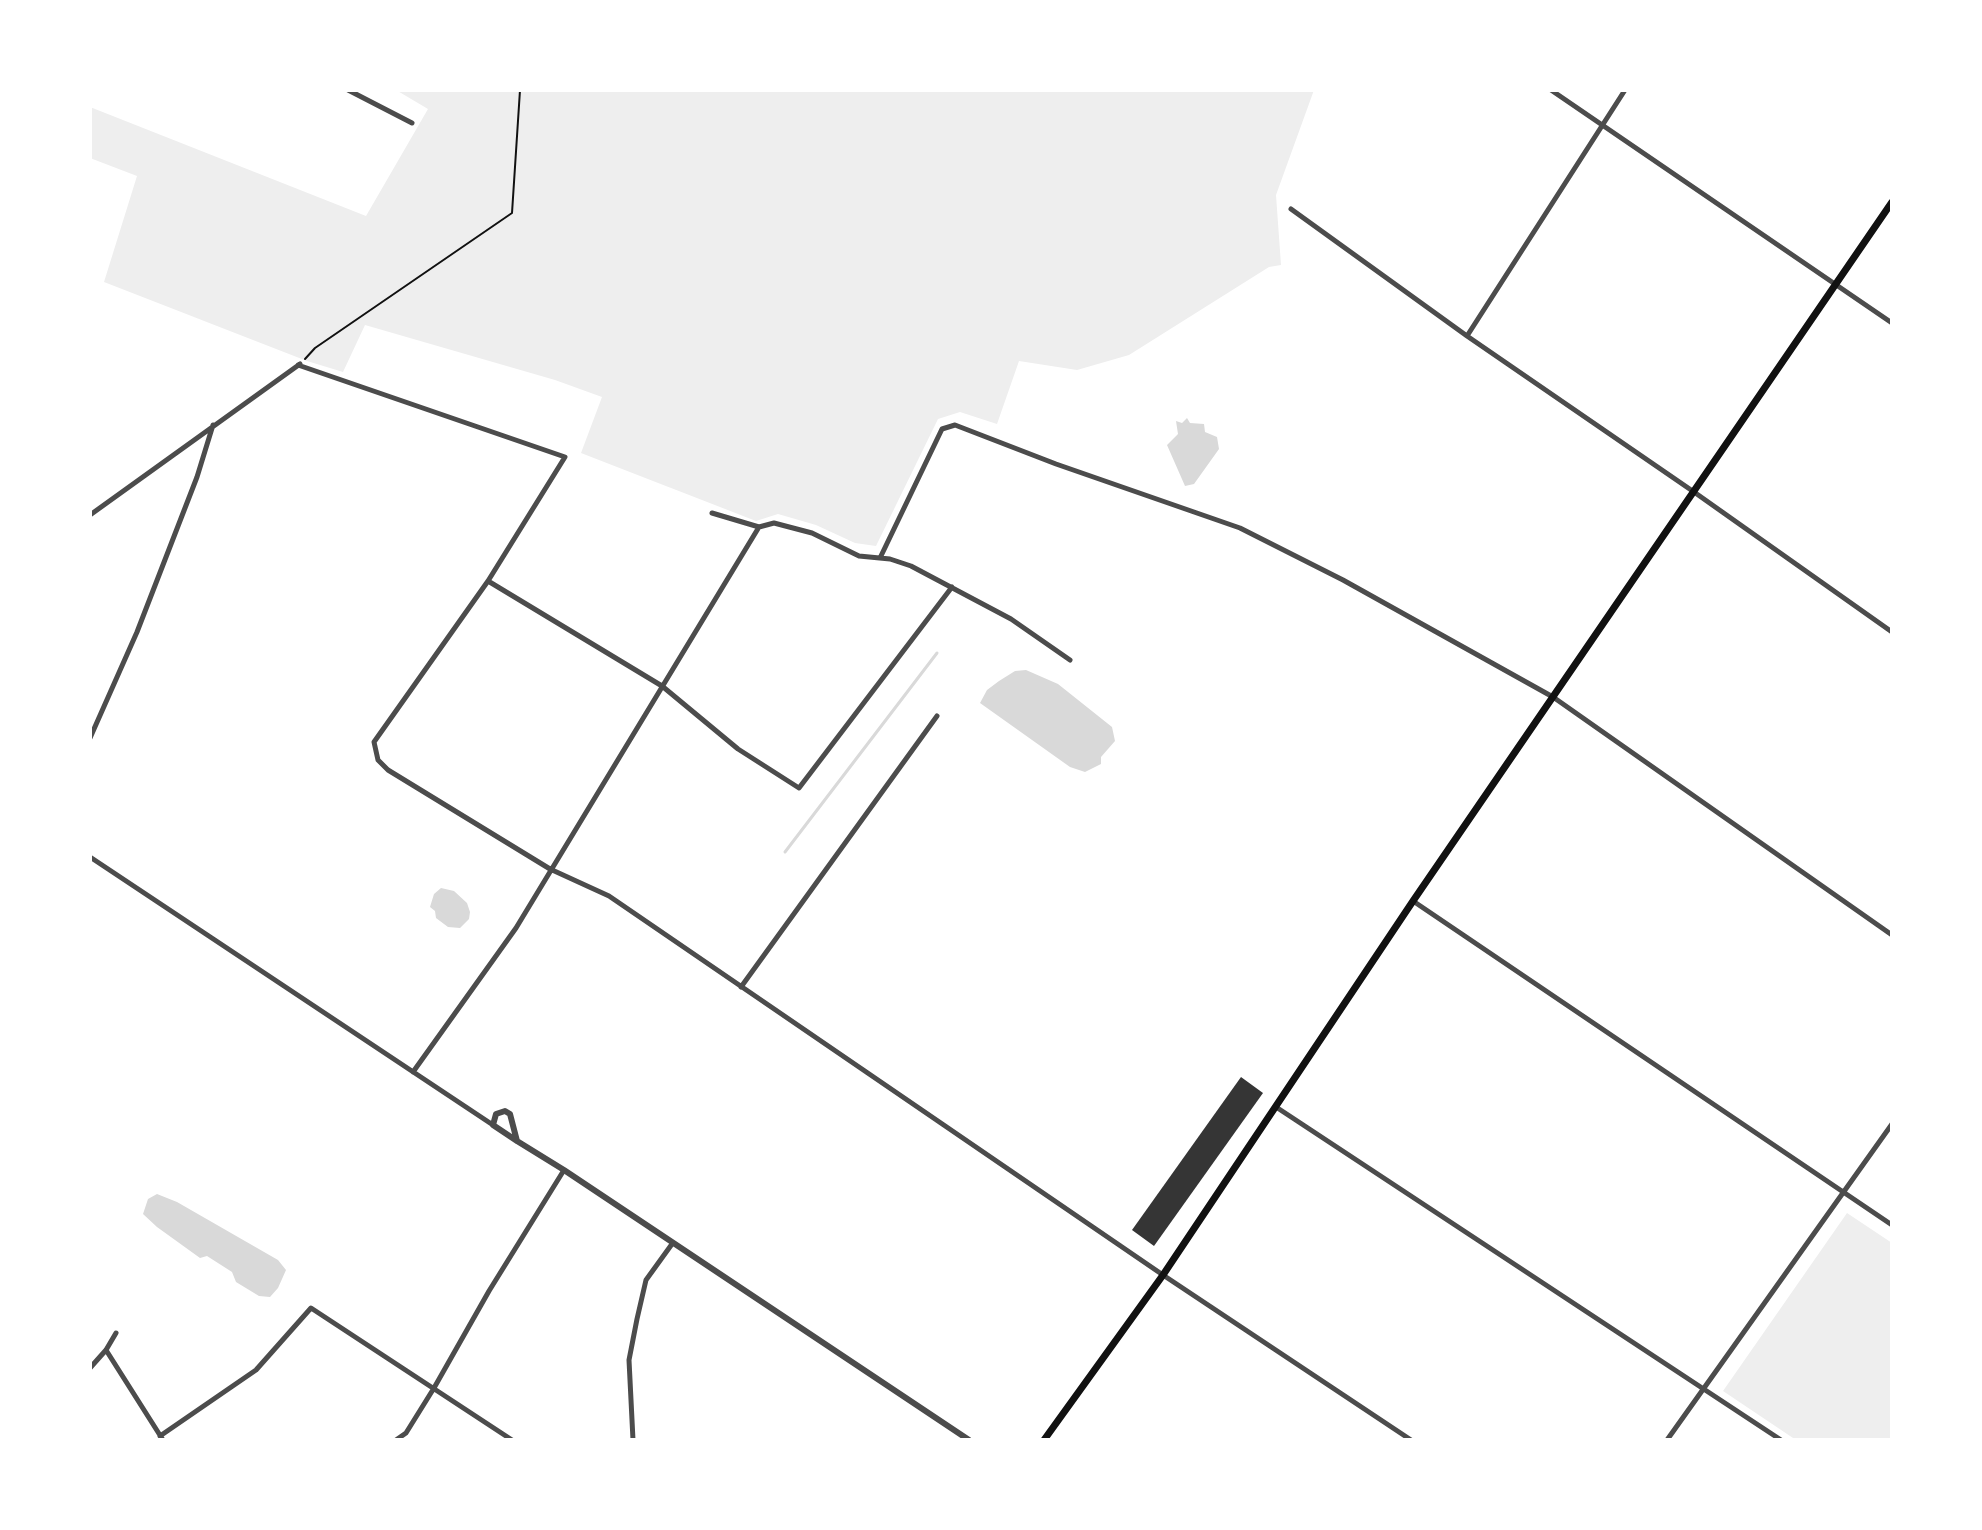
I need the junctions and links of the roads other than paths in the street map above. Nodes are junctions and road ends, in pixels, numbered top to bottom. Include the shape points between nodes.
1 (348, 90) edge
2 (1551, 90) edge
3 (1625, 90) edge
4 (412, 123) dead end
5 (1603, 127) junction
6 (1892, 202) edge
7 (1291, 209) dead end
8 (1836, 285) junction
9 (1892, 323) edge
10 (1467, 336) junction
11 (213, 425) junction
12 (1694, 492) junction
13 (712, 513) dead end
14 (90, 515) edge
15 (759, 527) junction
16 (880, 558) junction
17 (488, 581) junction
18 (952, 587) junction
19 (1892, 632) edge
20 (1070, 660) dead end
21 (662, 686) junction
22 (1553, 697) junction
23 (937, 716) dead end
24 (90, 738) edge
25 (90, 857) edge
26 (550, 869) junction
27 (1413, 901) junction
28 (1892, 935) edge
29 (741, 987) junction
30 (413, 1072) junction
31 (1276, 1107) junction
32 (1892, 1124) edge
33 (493, 1125) junction
34 (517, 1141) junction
35 (564, 1170) junction
36 (1843, 1192) junction
37 (1892, 1225) edge
38 (672, 1244) junction
39 (1163, 1275) junction
40 (116, 1333) dead end
41 (106, 1350) junction
42 (90, 1368) edge
43 (1704, 1387) junction
44 (434, 1388) junction
45 (161, 1438) edge
46 (396, 1440) edge
47 (512, 1440) edge
48 (633, 1440) edge
49 (969, 1440) edge
50 (1044, 1440) edge
51 (1411, 1440) edge
52 (1667, 1440) edge
53 (1781, 1440) edge

1 - 4 street
2 - 5 street
3 - 5 street
5 - 8 street
5 - 10 street
6 - 8 main road
7 - 10 street
8 - 9 street
8 - 12 main road
10 - 12 street
11 - 14 street
11 - 17 street via 300,364 565,457
11 - 24 street via 137,632
12 - 19 street
12 - 22 main road
13 - 15 street
15 - 16 street via 774,523 812,533 859,556
15 - 21 street
16 - 18 street via 911,566
16 - 22 street via 942,429 955,425 1240,528
17 - 21 street
17 - 26 street via 374,742 378,760 388,770
18 - 20 street
18 - 21 street via 799,788 738,749
21 - 26 street
22 - 27 main road
22 - 28 street
23 - 29 street
25 - 30 street
26 - 29 street via 609,896
26 - 30 street via 516,928
27 - 31 main road
27 - 36 street
29 - 39 street
30 - 33 street
31 - 39 main road
31 - 43 street
32 - 36 street
33 - 34 street
33 - 34 street via 496,1114 505,1111 513,1120
34 - 35 street
35 - 38 street
35 - 44 street
36 - 37 street
36 - 43 street
38 - 48 street via 646,1280 637,1319 629,1360
38 - 49 street
39 - 50 main road
39 - 51 street
40 - 41 street
41 - 42 street
41 - 45 street
43 - 52 street
43 - 53 street
44 - 45 street via 311,1308 256,1370
44 - 46 street
44 - 47 street

